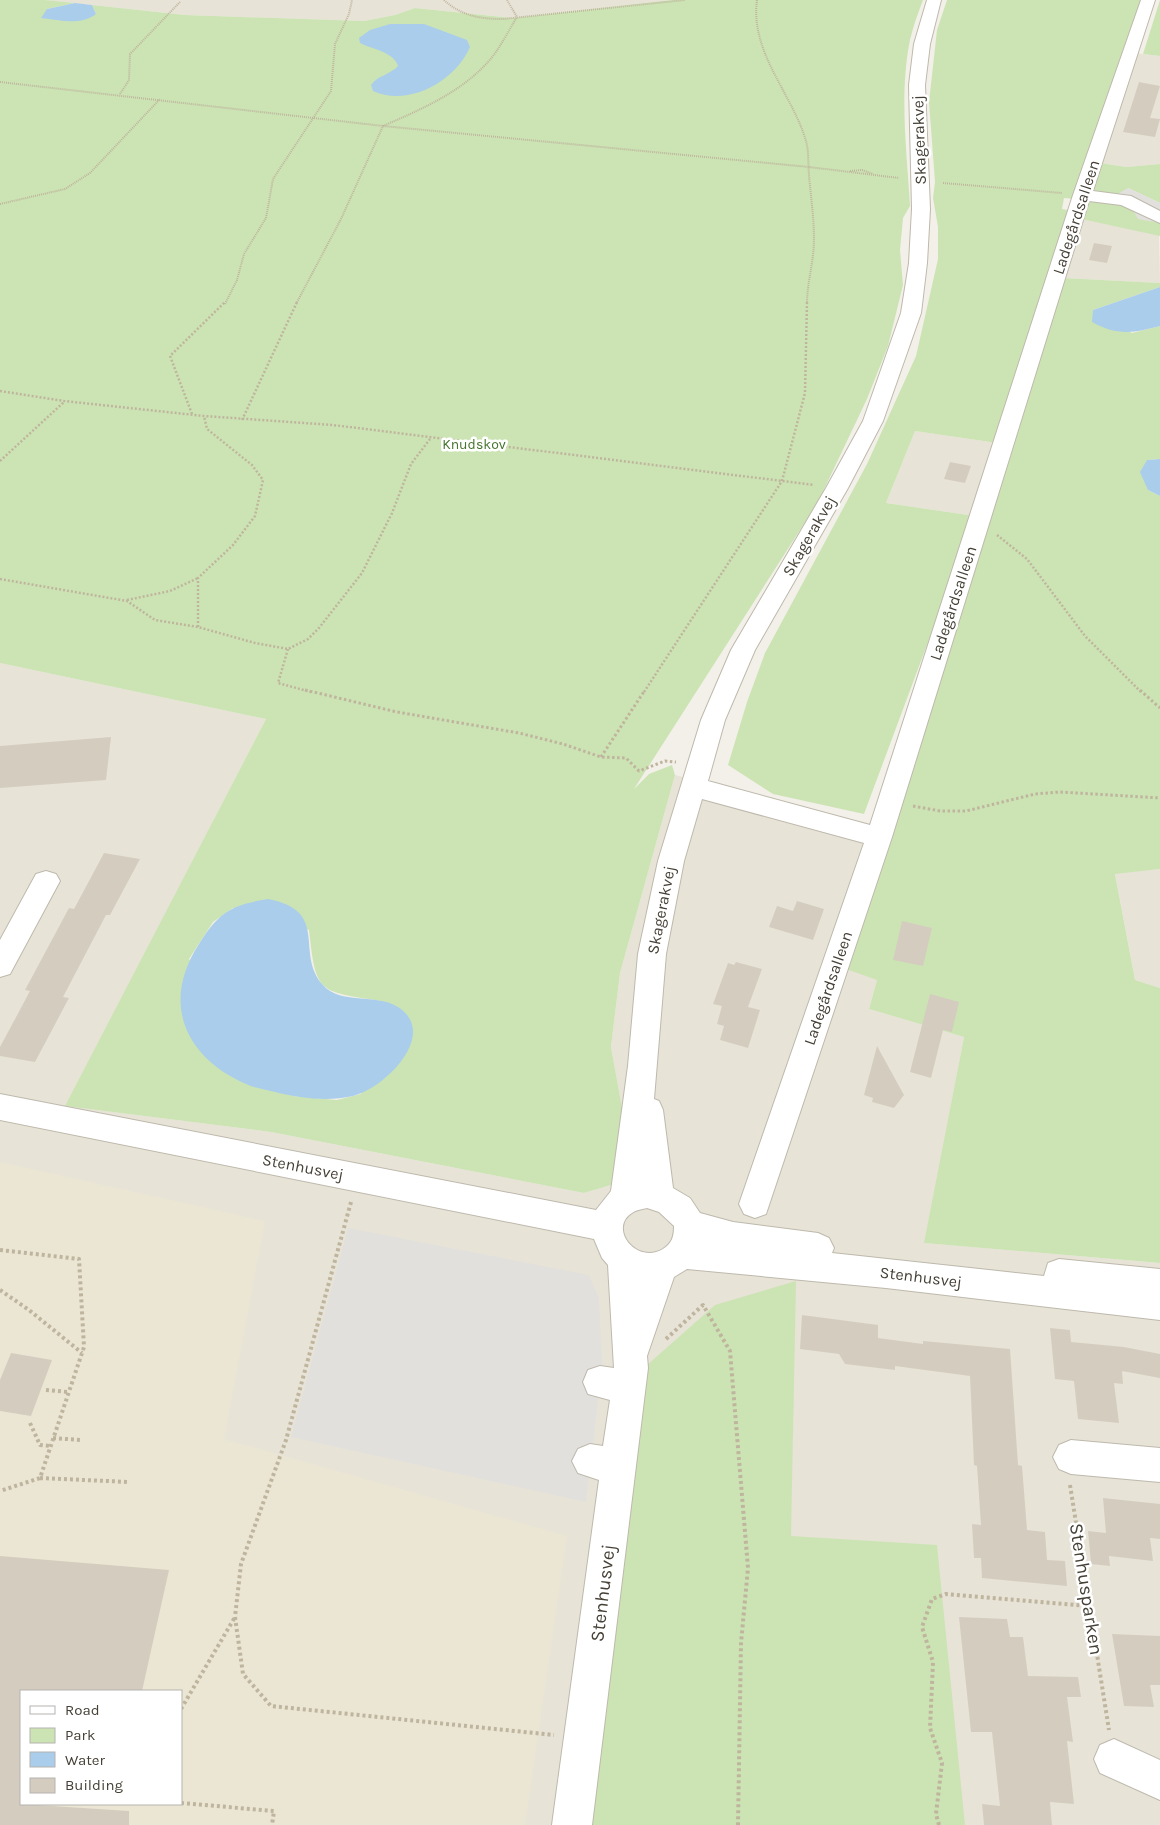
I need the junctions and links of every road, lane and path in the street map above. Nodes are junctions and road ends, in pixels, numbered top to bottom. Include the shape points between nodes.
1 (352, 0) edge
2 (444, 0) edge
3 (507, 0) edge
4 (685, 0) edge
5 (758, 0) edge
6 (934, 0) edge
7 (1148, 0) edge
8 (180, 2) dead end
9 (517, 18) junction
10 (0, 82) edge
11 (120, 94) junction
12 (160, 99) junction
13 (315, 116) junction
14 (383, 126) junction
15 (809, 167) junction
16 (846, 172) junction
17 (878, 176) junction
18 (902, 179) dead end
19 (943, 183) dead end
20 (1082, 195) junction
21 (0, 204) edge
22 (1160, 218) edge
23 (0, 391) edge
24 (64, 401) junction
25 (192, 414) junction
26 (204, 416) junction
27 (242, 420) junction
28 (430, 439) junction
29 (0, 461) edge
30 (782, 481) junction
31 (837, 488) junction
32 (978, 526) junction
33 (198, 578) junction
34 (0, 579) edge
35 (127, 601) junction
36 (198, 627) junction
37 (288, 649) junction
38 (1160, 708) edge
39 (600, 757) junction
40 (697, 776) junction
41 (1160, 798) edge
42 (890, 802) junction
43 (879, 837) junction
44 (46, 881) dead end
45 (0, 966) edge
46 (643, 1066) junction
47 (0, 1107) edge
48 (358, 1178) junction
49 (658, 1195) junction
50 (626, 1198) junction
51 (756, 1204) dead end
52 (607, 1227) junction
53 (677, 1249) junction
54 (0, 1250) edge
55 (624, 1261) junction
56 (1160, 1284) edge
57 (0, 1290) edge
58 (703, 1305) dead end
59 (1160, 1305) edge
60 (82, 1353) junction
61 (619, 1377) junction
62 (46, 1390) dead end
63 (68, 1392) junction
64 (30, 1423) dead end
65 (53, 1438) junction
66 (80, 1440) dead end
67 (50, 1446) junction
68 (1072, 1457) joint
69 (1160, 1465) edge
70 (40, 1478) junction
71 (129, 1482) dead end
72 (0, 1491) edge
73 (1088, 1606) junction
74 (235, 1617) junction
75 (182, 1707) edge
76 (584, 1738) junction
77 (1114, 1759) joint
78 (1160, 1780) edge
79 (182, 1803) edge
80 (272, 1825) edge
81 (572, 1825) edge
82 (738, 1825) edge
83 (939, 1825) edge

1 - 13 path via 335,44 331,91
2 - 9 path via 456,10 478,17
3 - 9 path
4 - 9 path
5 - 15 path via 755,15 760,37 774,74 800,124
6 - 31 street, Skagerakvej via 922,44 916,85 922,208 911,314 873,421
7 - 20 street, Ladegårdsalleen
8 - 11 path via 130,54 129,80
9 - 14 path via 494,55 464,82 425,107
10 - 11 path
11 - 12 path
12 - 13 path
12 - 21 path via 90,173 64,189
13 - 14 path
13 - 25 path via 273,179 266,218 244,254 237,280 223,306 170,356
14 - 15 path
14 - 27 path
15 - 16 path
15 - 30 path via 813,256 807,284 805,393
16 - 17 path
16 - 17 path via 862,170
17 - 18 path
19 - 20 path
20 - 22 street via 1125,200
20 - 32 street, Ladegårdsalleen
23 - 24 path
24 - 25 path
24 - 29 path
25 - 26 path
26 - 27 path
26 - 33 path via 207,429 252,465 263,480 256,516 233,545
27 - 28 path via 333,425
28 - 30 path
28 - 37 path via 411,464 362,573 319,628 308,639
30 - 31 path
30 - 39 path
31 - 40 street, Skagerakvej via 743,650 713,720
32 - 38 path via 1008,542 1030,562 1062,609 1123,676
32 - 42 street, Ladegårdsalleen
33 - 35 path via 170,591
33 - 36 path
34 - 35 path
35 - 36 path via 155,620
36 - 37 path
37 - 39 path via 278,683 397,712 519,733
39 - 40 path via 626,758 639,771 666,761
40 - 43 street
40 - 46 street, Skagerakvej via 671,861 652,954
41 - 42 path via 1092,792 1043,793 968,811 938,812
42 - 43 street, Ladegårdsalleen
43 - 51 street, Ladegårdsalleen
44 - 45 street
46 - 49 street, Skagerakvej
46 - 50 street, Skagerakvej
47 - 48 street, Stenhusvej
48 - 52 street, Stenhusvej
48 - 74 path via 286,1440 241,1564
49 - 50 street
49 - 53 street via 680,1207
50 - 52 street via 616,1206
52 - 55 street via 610,1246
53 - 55 street via 642,1268
53 - 56 street, Stenhusvej via 733,1236 963,1266
53 - 59 street, Stenhusvej
53 - 61 street, Stenhusvej
54 - 60 path via 79,1259
55 - 61 street, Stenhusvej
57 - 60 path
58 - 82 path via 730,1351 748,1568 741,1643
60 - 63 path
61 - 76 street, Stenhusvej via 605,1464
62 - 63 path
63 - 65 path
64 - 67 path via 40,1445
65 - 66 path
65 - 67 path
67 - 70 path
68 - 69 street
68 - 73 path, Stenhusparken via 1070,1486
70 - 71 path
70 - 72 path
73 - 77 path, Stenhusparken
73 - 83 path via 946,1594 932,1599 922,1627 933,1662 930,1728 942,1763 936,1814
74 - 75 path
74 - 76 path via 243,1674 271,1706
76 - 81 street, Stenhusvej
77 - 78 street
79 - 80 path via 274,1811

